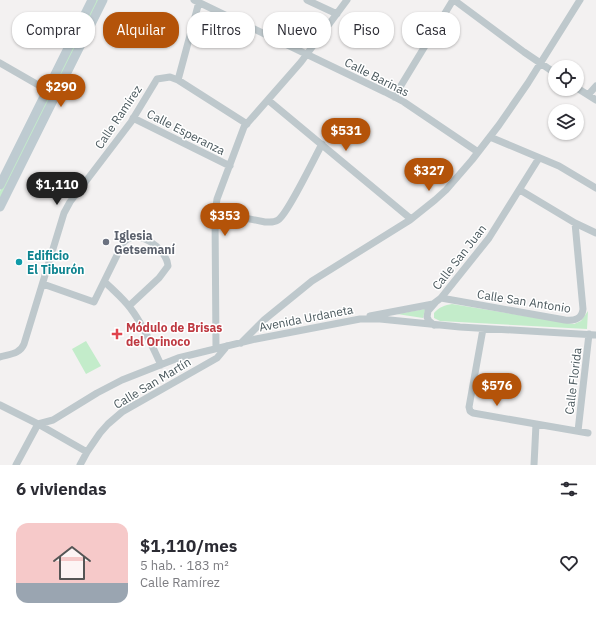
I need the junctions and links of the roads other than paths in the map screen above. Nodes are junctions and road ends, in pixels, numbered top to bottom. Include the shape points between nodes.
1 (92, 0) edge
2 (103, 0) edge
3 (307, 0) edge
4 (347, 0) edge
5 (454, 0) edge
6 (580, 0) edge
7 (196, 1) edge
8 (337, 14) junction
9 (307, 54) junction
10 (0, 63) edge
11 (540, 63) junction
12 (548, 68) edge
13 (178, 80) junction
14 (596, 86) edge
15 (47, 90) junction
16 (584, 92) edge
17 (588, 95) junction
18 (394, 97) junction
19 (268, 100) junction
20 (596, 100) edge
21 (133, 118) junction
22 (247, 124) junction
23 (490, 137) junction
24 (322, 144) junction
25 (478, 152) junction
26 (539, 158) junction
27 (230, 166) junction
28 (0, 185) edge
29 (596, 188) edge
30 (520, 190) junction
31 (0, 207) edge
32 (215, 212) junction
33 (411, 218) junction
34 (575, 223) junction
35 (596, 233) edge
36 (105, 282) junction
37 (43, 284) junction
38 (441, 298) junction
39 (435, 303) junction
40 (129, 306) junction
41 (360, 319) junction
42 (434, 325) junction
43 (483, 328) junction
44 (593, 334) edge
45 (241, 343) junction
46 (227, 346) junction
47 (216, 348) junction
48 (0, 357) edge
49 (161, 364) junction
50 (0, 405) edge
51 (38, 424) junction
52 (536, 424) junction
53 (578, 431) junction
54 (588, 433) dead end
55 (87, 452) junction
56 (16, 465) edge
57 (80, 465) edge
58 (534, 465) edge

1 - 15 main road
2 - 31 main road
3 - 8 street
4 - 8 street
5 - 11 street
5 - 18 street
6 - 11 street
7 - 9 street, Calle Barinas
7 - 13 street
8 - 9 street
9 - 18 street, Calle Barinas
9 - 19 street
10 - 15 street
11 - 12 street
11 - 23 street
13 - 21 street, Calle Ramírez via 170,77 157,79
13 - 22 street
14 - 17 street
15 - 28 main road
16 - 17 street
17 - 20 street
18 - 25 street, Calle Barinas
19 - 22 street
19 - 24 street
21 - 27 street, Calle Esperanza
21 - 37 street, Calle Ramírez via 67,207
22 - 27 street
23 - 25 street
23 - 26 street
24 - 32 street via 289,205 278,220 265,222
24 - 33 street
25 - 33 street via 446,190
26 - 29 street via 572,173
26 - 30 street, Calle San Juan
27 - 32 street via 217,199
30 - 34 street
30 - 38 street, Calle San Juan via 489,238
32 - 47 street
33 - 45 street via 312,281 264,320
34 - 35 street
34 - 38 street, Calle San Antonio via 583,309 578,319 565,320
36 - 37 street via 94,302
36 - 40 street
36 - 40 street via 123,243 127,240 141,238 159,249 168,262 167,268
37 - 48 street, Calle Ramírez via 23,347 18,352
38 - 39 street, Calle San Juan
39 - 41 street, Calle San Juan
39 - 42 street via 428,311 427,317
40 - 49 street
41 - 42 street, Avenida Urdaneta
41 - 45 street, Avenida Urdaneta
42 - 43 street, Avenida Urdaneta
43 - 44 street, Avenida Urdaneta
43 - 52 street, Calle Florida via 469,409 473,413
44 - 53 street, Calle Florida
45 - 46 street, Avenida Urdaneta
46 - 47 street, Avenida Urdaneta
46 - 55 street, Calle San Martín via 217,358 122,412 108,424
47 - 49 street, Avenida Urdaneta
49 - 51 street, Avenida Urdaneta via 116,383 53,420
50 - 51 street
51 - 55 street
51 - 56 street
52 - 53 street, Calle Florida
52 - 58 street
53 - 54 street, Calle Florida
55 - 57 street, Calle San Martín

